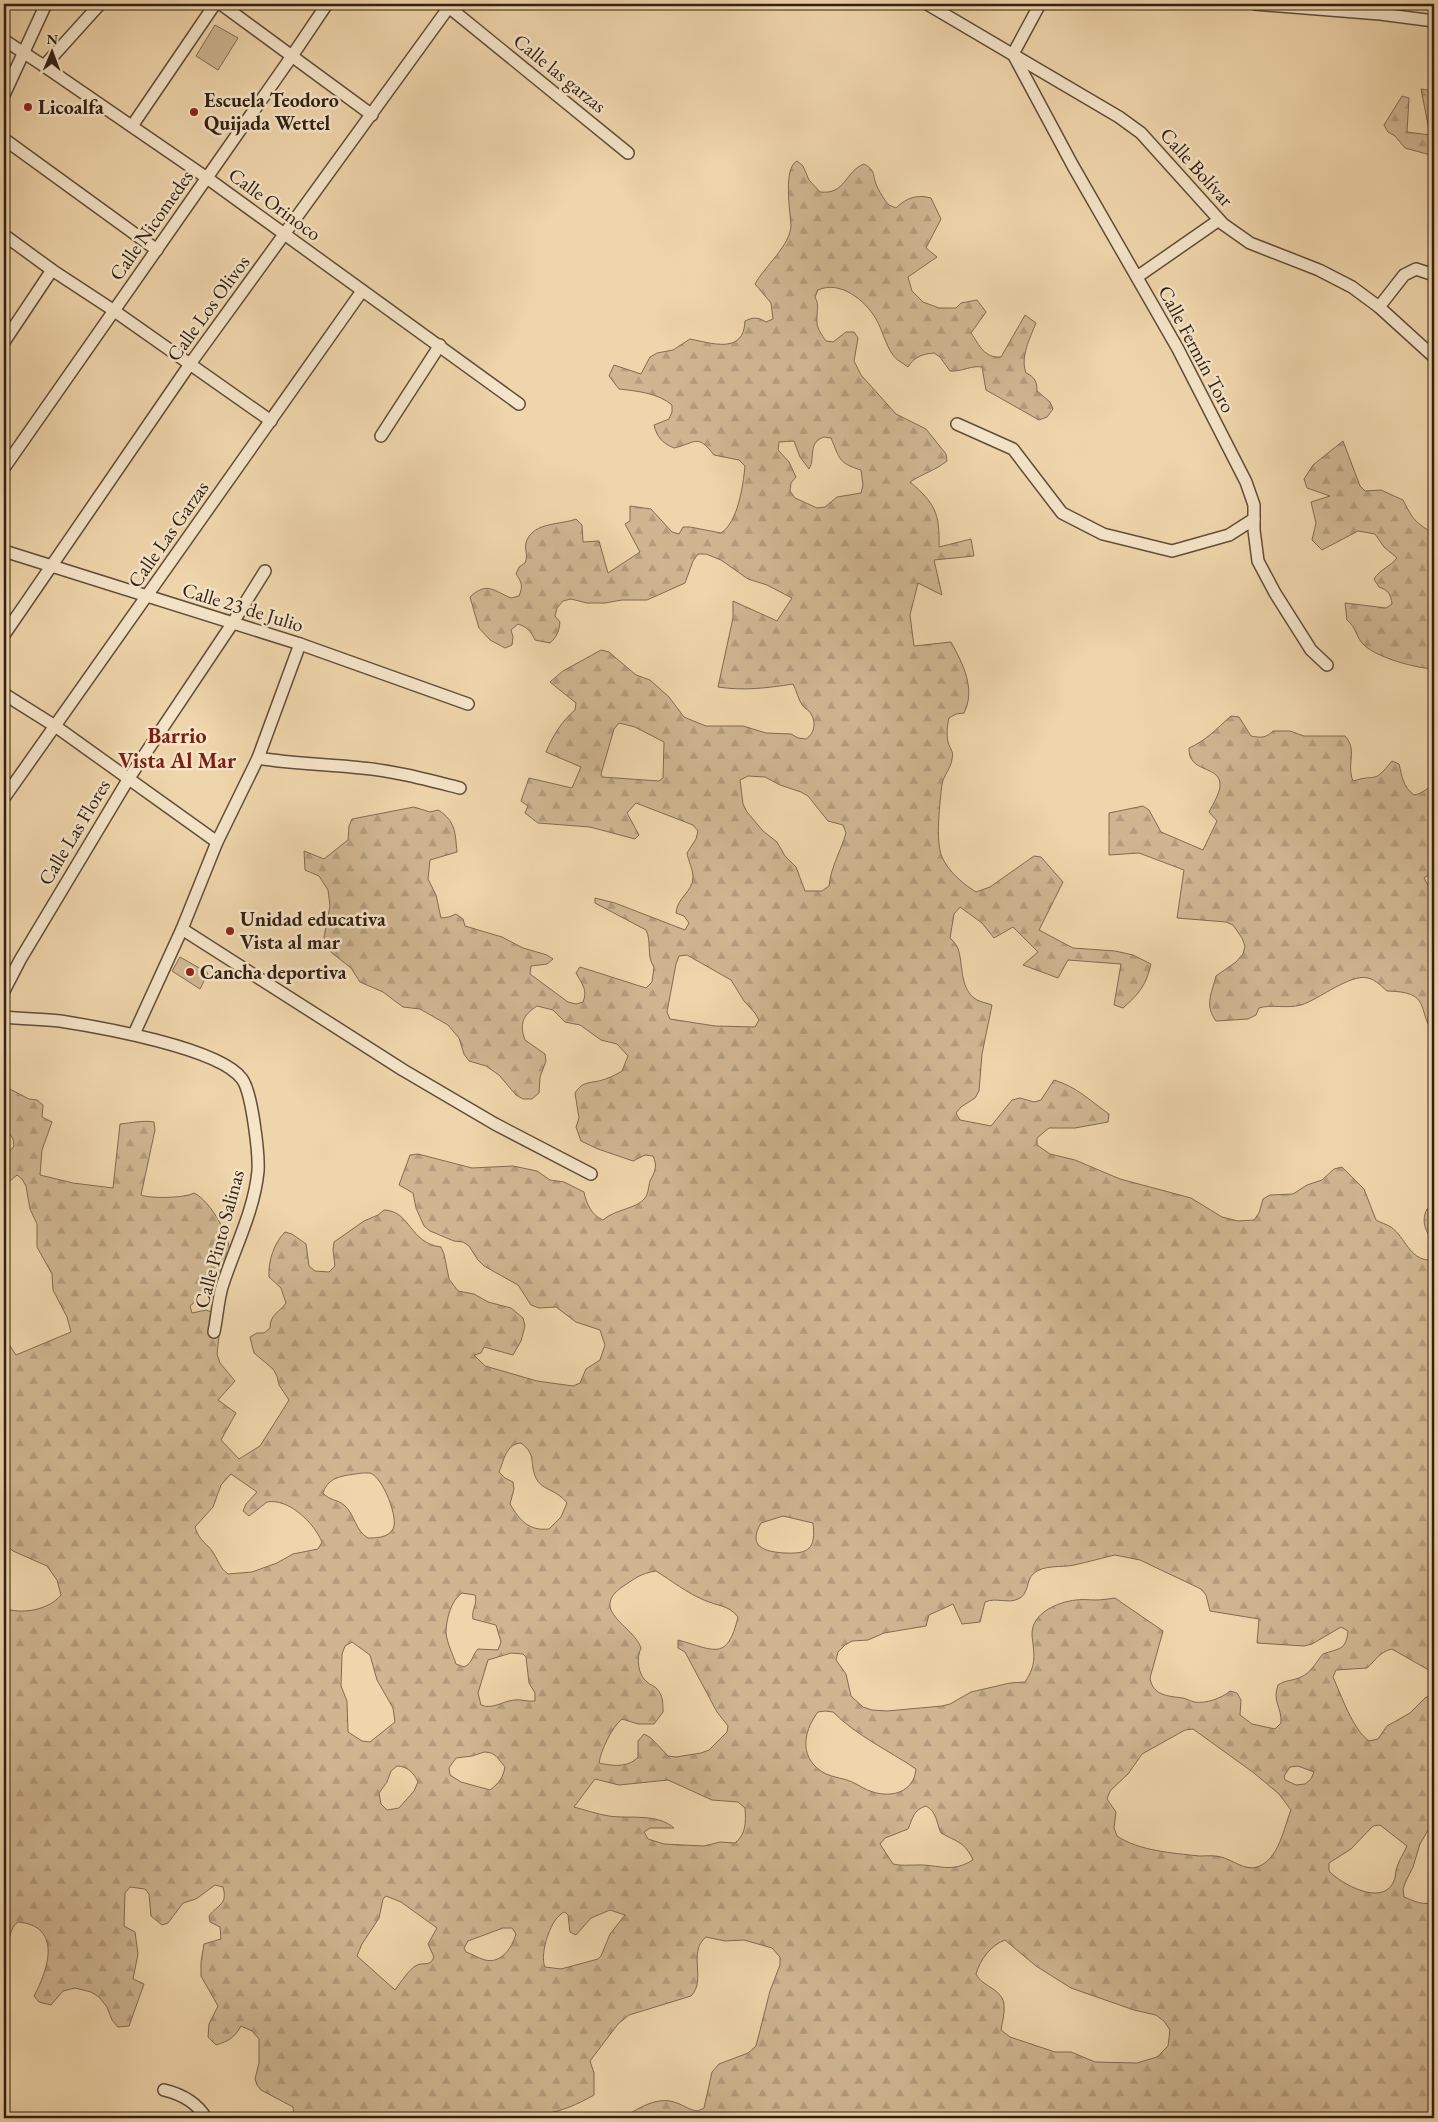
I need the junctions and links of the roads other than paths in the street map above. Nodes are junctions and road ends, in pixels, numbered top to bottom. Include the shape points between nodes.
1 (46, 4) edge
2 (100, 4) edge
3 (215, 4) edge
4 (220, 4) edge
5 (327, 4) edge
6 (927, 4) edge
7 (1040, 4) edge
8 (1255, 4) edge
9 (447, 5) edge
10 (1434, 21) edge
11 (4, 40) edge
12 (23, 53) junction
13 (1013, 54) junction
14 (292, 56) junction
15 (44, 66) junction
16 (4, 95) edge
17 (372, 115) junction
18 (132, 126) junction
19 (4, 139) edge
20 (628, 153) dead end
21 (207, 178) junction
22 (1219, 220) junction
23 (4, 235) edge
24 (284, 235) junction
25 (157, 250) junction
26 (52, 270) junction
27 (1434, 276) edge
28 (1137, 277) junction
29 (362, 291) junction
30 (1379, 307) junction
31 (113, 310) junction
32 (4, 342) edge
33 (440, 345) junction
34 (1432, 351) edge
35 (190, 364) junction
36 (519, 404) dead end
37 (271, 422) junction
38 (957, 424) dead end
39 (381, 436) dead end
40 (4, 468) edge
41 (1254, 519) junction
42 (4, 551) edge
43 (51, 565) junction
44 (264, 571) dead end
45 (147, 596) junction
46 (232, 624) junction
47 (4, 635) edge
48 (300, 644) junction
49 (1327, 665) dead end
50 (4, 694) edge
51 (468, 704) dead end
52 (55, 726) junction
53 (258, 758) junction
54 (129, 778) junction
55 (460, 788) dead end
56 (4, 798) edge
57 (217, 842) junction
58 (182, 929) junction
59 (4, 991) edge
60 (4, 1017) edge
61 (134, 1034) junction
62 (591, 1174) dead end
63 (214, 1332) dead end
64 (164, 2090) dead end
65 (206, 2118) edge

1 - 12 street
2 - 15 street
3 - 18 street
4 - 14 street
5 - 14 street, Calle Nicomedes
6 - 13 street, Calle Bolívar
7 - 13 street
8 - 10 street
9 - 17 street, Calle Los Olivos
9 - 20 street, Calle las garzas
11 - 12 street, Calle Orinoco
12 - 15 street, Calle Orinoco
12 - 16 street
13 - 22 street, Calle Bolívar via 1141,132
13 - 28 street, Calle Fermín Toro
14 - 17 street
14 - 21 street, Calle Nicomedes
15 - 18 street, Calle Orinoco
17 - 24 street, Calle Los Olivos
18 - 21 street, Calle Orinoco
19 - 25 street
21 - 24 street, Calle Orinoco
21 - 25 street, Calle Nicomedes
22 - 28 street
22 - 30 street, Calle Bolívar via 1250,242 1352,287
23 - 26 street
24 - 29 street, Calle Orinoco
24 - 35 street, Calle Los Olivos
25 - 31 street, Calle Nicomedes
26 - 31 street
26 - 32 street
27 - 30 street via 1416,269 1404,276
28 - 41 street, Calle Fermín Toro via 1246,482 1254,505
29 - 33 street, Calle Orinoco
29 - 37 street, Calle Las Garzas
30 - 34 street, Calle Bolívar
31 - 35 street
31 - 40 street, Calle Nicomedes
33 - 36 street, Calle Orinoco
33 - 39 street
35 - 37 street
35 - 43 street, Calle Los Olivos
37 - 45 street, Calle Las Garzas
38 - 41 street via 1013,449 1062,513 1103,534 1172,551 1229,535
41 - 49 street, Calle Fermín Toro via 1258,561 1311,650
42 - 43 street, Calle 23 de Julio
43 - 45 street, Calle 23 de Julio
43 - 47 street, Calle Los Olivos
44 - 46 street, Calle Las Flores
45 - 46 street, Calle 23 de Julio
45 - 52 street, Calle Las Garzas
46 - 48 street, Calle 23 de Julio
46 - 54 street, Calle Las Flores
48 - 51 street, Calle 23 de Julio
48 - 53 street
50 - 52 street
52 - 54 street
52 - 56 street, Calle Las Garzas
53 - 55 street via 288,764 380,770
53 - 57 street
54 - 57 street
54 - 59 street, Calle Las Flores
57 - 58 street
58 - 61 street
58 - 62 street via 403,1070 495,1124
60 - 61 street, Calle Pinto Salinas via 59,1021
61 - 63 street, Calle Pinto Salinas via 222,1063 244,1080 256,1129 258,1171 247,1221 222,1288
64 - 65 street via 192,2102

